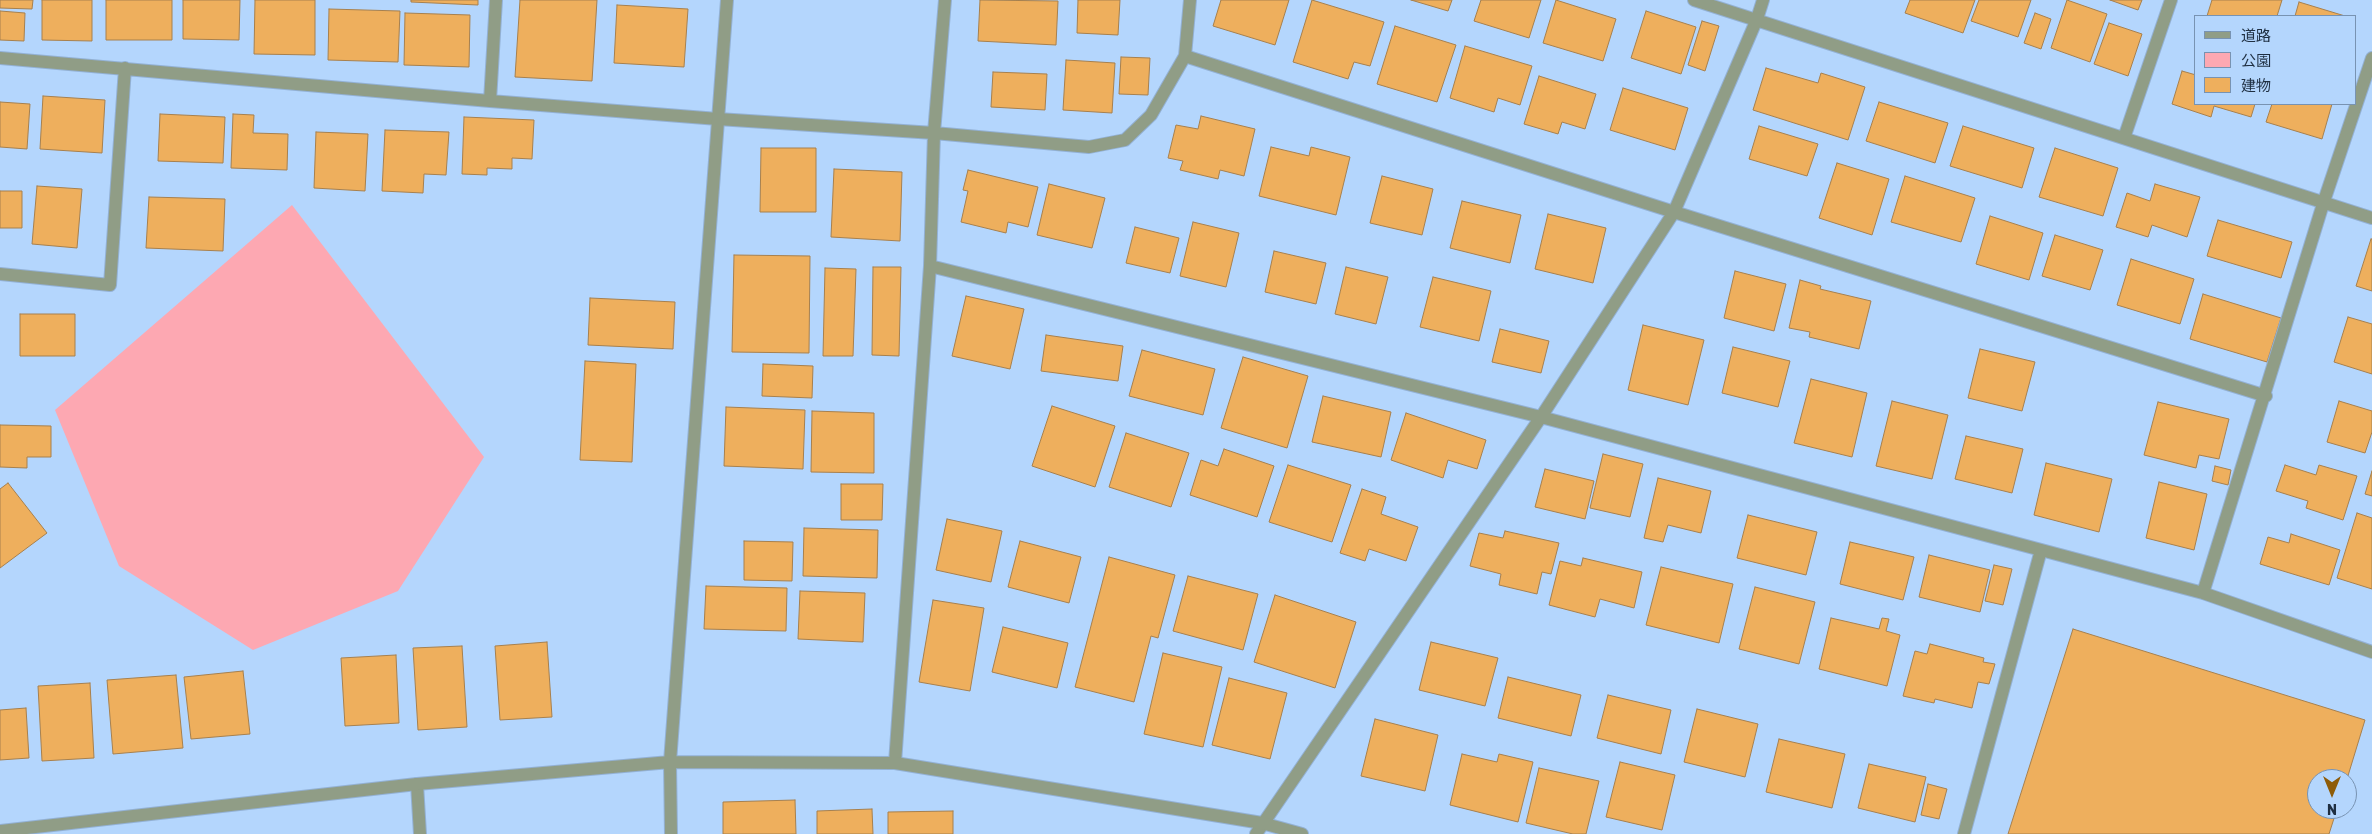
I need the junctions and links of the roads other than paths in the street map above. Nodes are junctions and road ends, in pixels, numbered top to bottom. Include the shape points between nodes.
1 (496, 0) edge
2 (727, 0) edge
3 (945, 0) edge
4 (1190, 0) edge
5 (1694, 0) edge
6 (1763, 0) edge
7 (2171, 0) edge
8 (1757, 19) junction
9 (1185, 56) junction
10 (0, 58) edge
11 (2372, 58) edge
12 (125, 68) junction
13 (490, 101) junction
14 (2357, 103) edge
15 (2356, 105) edge
16 (718, 119) junction
17 (934, 133) junction
18 (2124, 138) junction
19 (2323, 204) junction
20 (1674, 212) junction
21 (2372, 218) edge
22 (930, 266) junction
23 (0, 274) edge
24 (2266, 396) junction
25 (1541, 417) junction
26 (2040, 550) junction
27 (2203, 593) junction
28 (2372, 652) edge
29 (670, 762) junction
30 (896, 763) junction
31 (417, 784) junction
32 (1259, 829) edge
33 (0, 830) edge
34 (420, 834) edge
35 (672, 834) edge
36 (1302, 834) edge
37 (1964, 834) edge

1 - 13 street
2 - 16 street
3 - 17 street
4 - 9 street
5 - 8 street
6 - 8 street
7 - 18 street
8 - 18 street
8 - 20 street
9 - 17 street via 1151,115 1125,140 1089,147
9 - 20 street
10 - 12 street
11 - 14 street
12 - 13 street
12 - 23 street via 110,285
13 - 16 street
15 - 19 street
16 - 17 street
16 - 29 street
17 - 22 street
18 - 19 street
19 - 21 street
19 - 24 street
20 - 24 street
20 - 25 street
22 - 25 street
22 - 30 street
24 - 27 street
25 - 26 street
25 - 32 street
26 - 27 street
26 - 37 street
27 - 28 street
29 - 30 street
29 - 31 street
29 - 35 street
30 - 32 street
31 - 33 street
31 - 34 street
32 - 36 street

